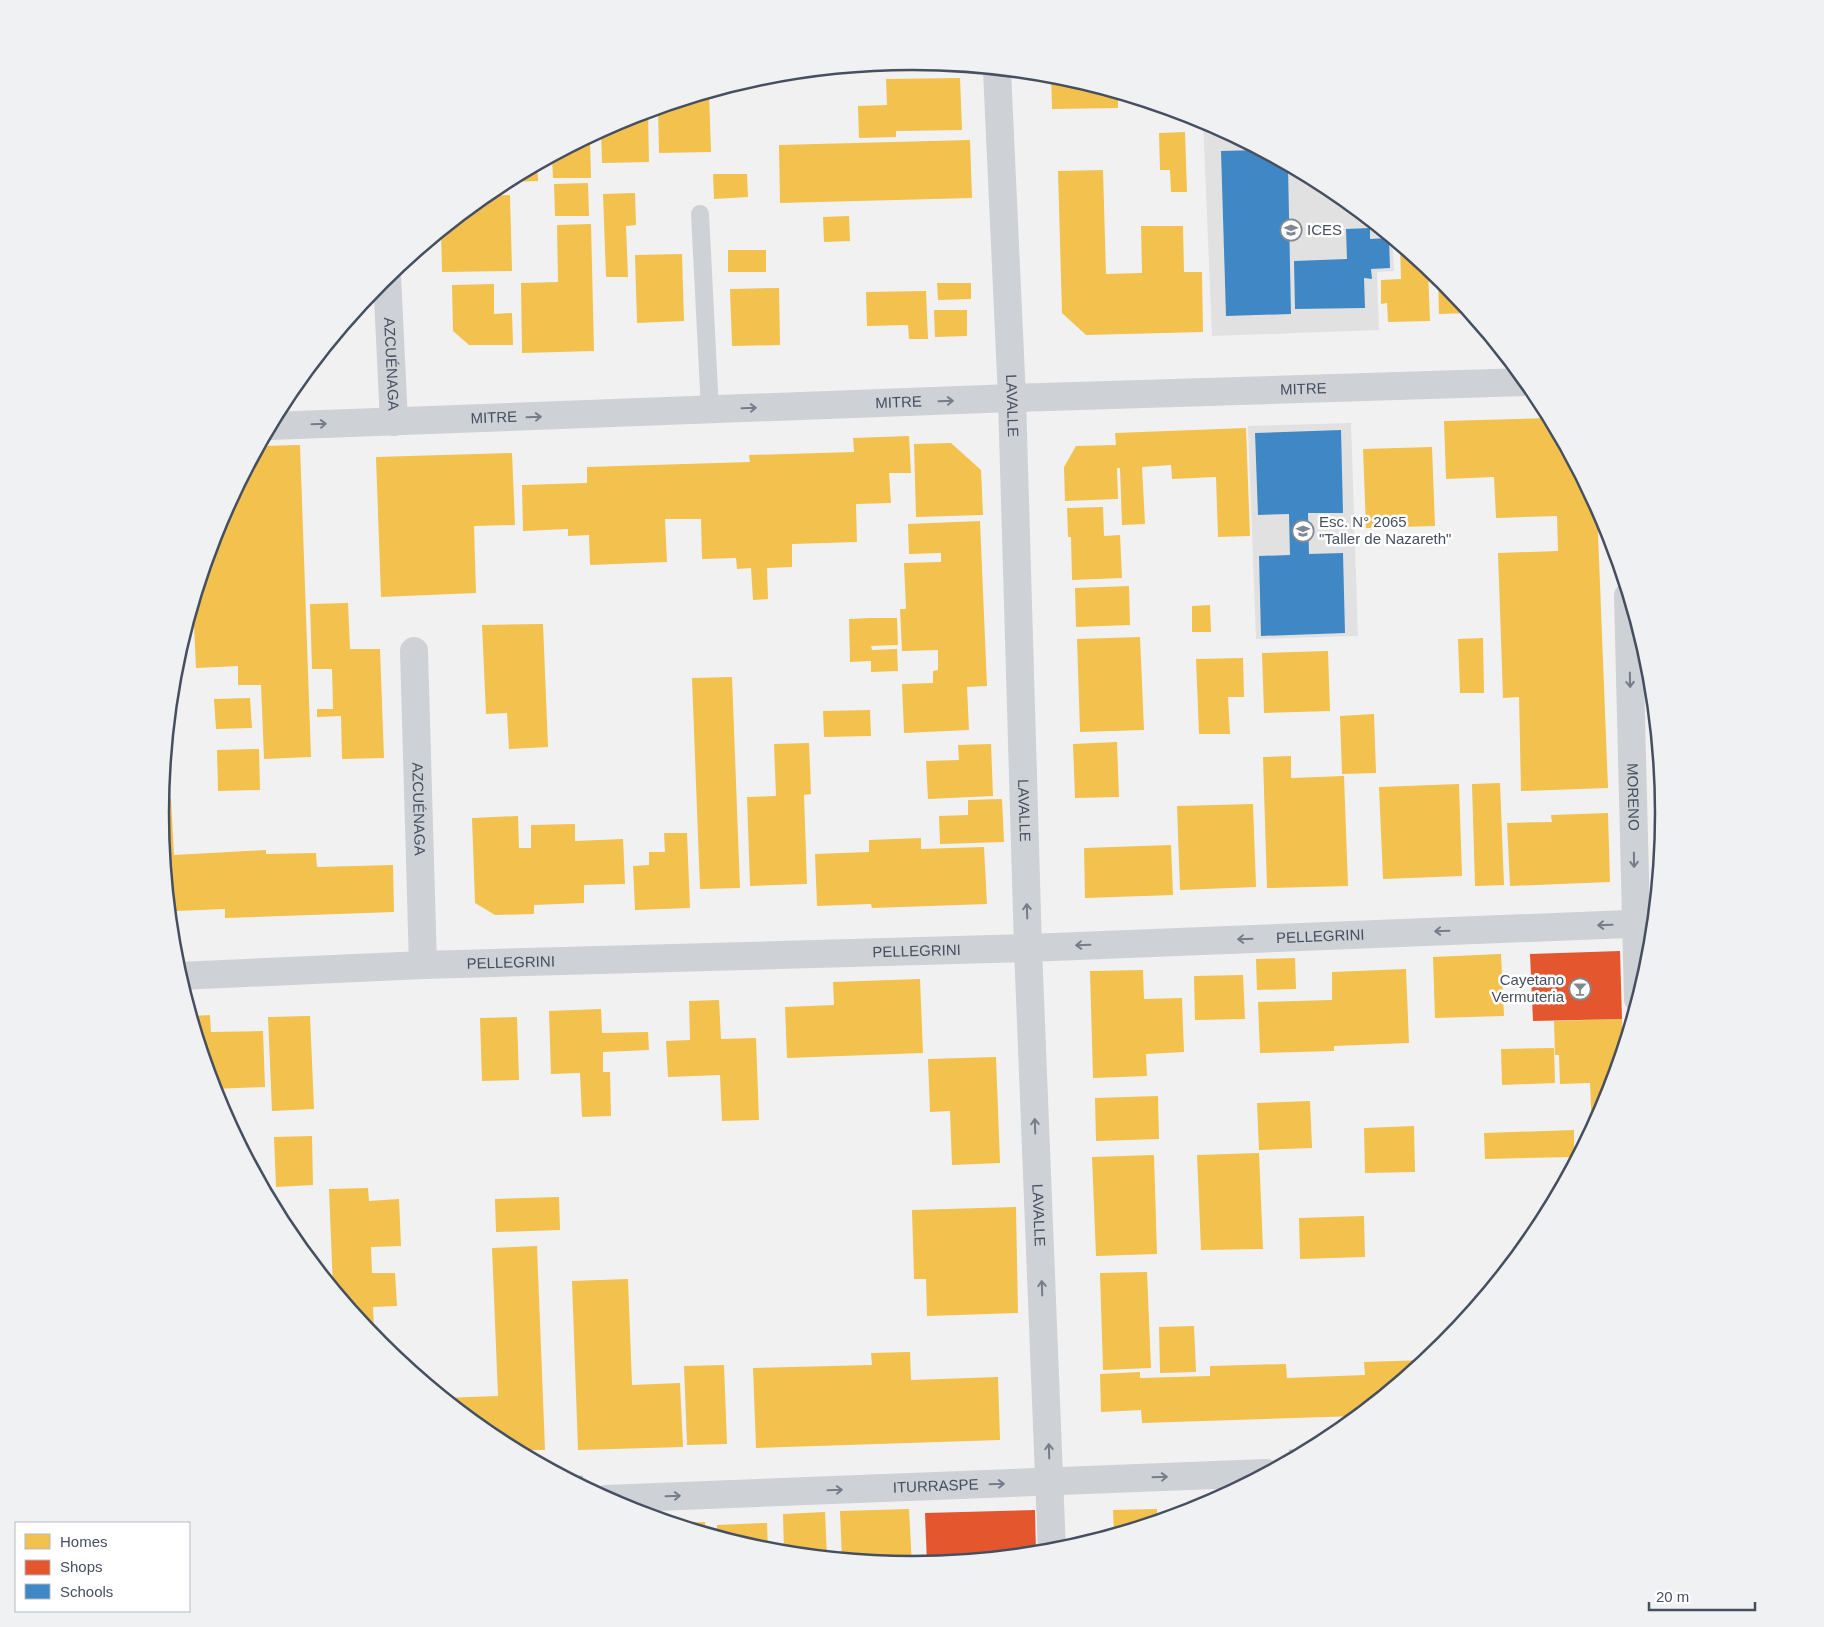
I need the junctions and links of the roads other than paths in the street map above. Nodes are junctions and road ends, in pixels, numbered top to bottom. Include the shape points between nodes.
1 (997, 75) edge
2 (700, 214) dead end
3 (388, 287) edge
4 (1517, 382) edge
5 (1012, 398) junction
6 (710, 410) junction
7 (394, 422) junction
8 (278, 426) edge
9 (1629, 618) edge
10 (414, 651) dead end
11 (1644, 924) edge
12 (1028, 948) junction
13 (1641, 957) edge
14 (423, 965) junction
15 (187, 976) edge
16 (1253, 1474) edge
17 (1050, 1482) junction
18 (623, 1498) edge
19 (1052, 1544) edge

1 - 5 street, LAVALLE
2 - 6 lane
3 - 7 street, AZCUÉNAGA
4 - 5 street, MITRE
6 -> 5 street, MITRE
12 -> 5 street, LAVALLE
7 -> 6 street, MITRE
8 -> 7 street, MITRE
9 -> 11 street, MORENO
10 - 14 street, AZCUÉNAGA
11 -> 12 street, PELLEGRINI
11 - 13 street, MORENO
12 - 14 street, PELLEGRINI
17 -> 12 street, LAVALLE
14 - 15 street, PELLEGRINI
17 -> 16 street, ITURRASPE
18 -> 17 street, ITURRASPE
17 - 19 street, LAVALLE

